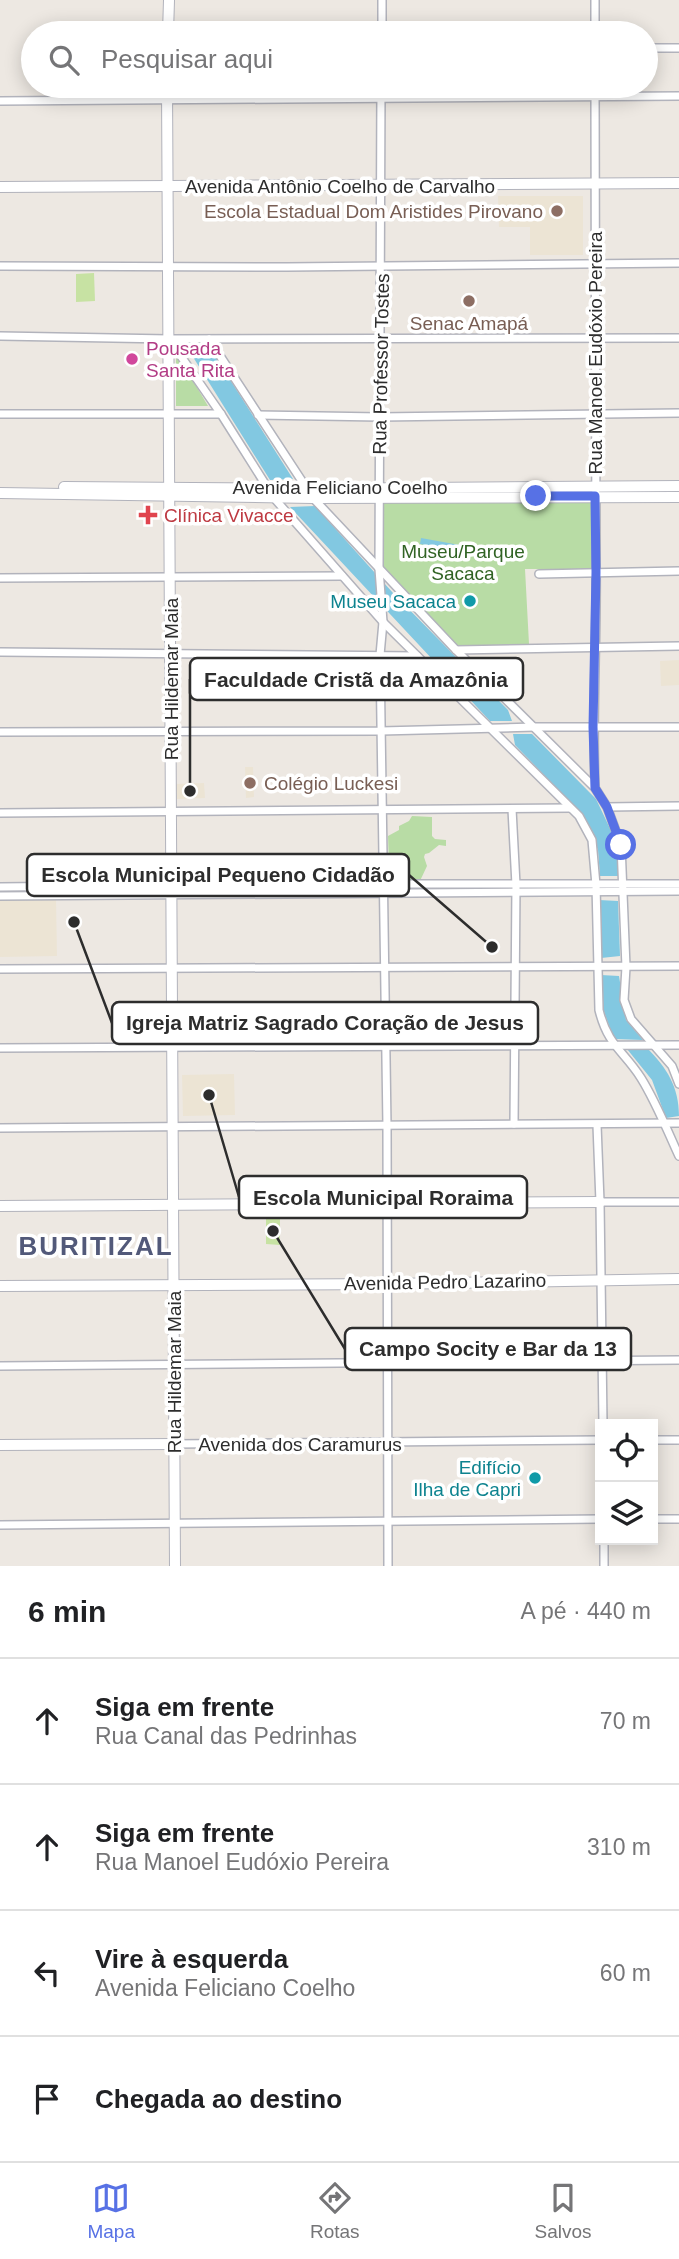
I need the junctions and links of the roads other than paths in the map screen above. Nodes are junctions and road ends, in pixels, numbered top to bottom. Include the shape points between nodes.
1 (169, 0) edge
2 (382, 0) edge
3 (595, 0) edge
4 (168, 21) edge
5 (382, 21) edge
6 (595, 21) edge
7 (658, 48) edge
8 (679, 48) edge
9 (658, 96) edge
10 (679, 96) edge
11 (381, 98) joint
12 (595, 98) edge
13 (167, 100) junction
14 (0, 101) edge
15 (679, 183) edge
16 (595, 184) junction
17 (382, 186) junction
18 (0, 187) edge
19 (167, 187) junction
20 (679, 263) edge
21 (596, 264) junction
22 (0, 265) edge
23 (382, 266) junction
24 (167, 267) junction
25 (0, 336) edge
26 (382, 337) junction
27 (595, 337) junction
28 (679, 338) edge
29 (169, 339) junction
30 (209, 339) junction
31 (594, 413) junction
32 (679, 413) edge
33 (0, 414) edge
34 (170, 414) junction
35 (221, 414) junction
36 (258, 415) junction
37 (380, 418) junction
38 (0, 486) edge
39 (679, 486) edge
40 (171, 491) junction
41 (595, 491) junction
42 (379, 492) junction
43 (0, 493) edge
44 (276, 493) junction
45 (305, 494) junction
46 (679, 497) edge
47 (679, 571) edge
48 (379, 572) junction
49 (596, 572) junction
50 (539, 574) dead end
51 (342, 576) junction
52 (0, 578) edge
53 (171, 579) junction
54 (383, 622) junction
55 (595, 646) junction
56 (679, 646) edge
57 (456, 650) junction
58 (0, 652) edge
59 (171, 653) junction
60 (380, 655) junction
61 (417, 656) junction
62 (535, 727) junction
63 (593, 727) junction
64 (679, 727) edge
65 (491, 728) junction
66 (172, 731) junction
67 (381, 731) junction
68 (0, 732) edge
69 (595, 788) junction
70 (679, 806) edge
71 (607, 807) junction
72 (570, 808) junction
73 (512, 809) junction
74 (384, 810) junction
75 (171, 811) junction
76 (0, 813) edge
77 (282, 884) junction
78 (679, 884) edge
79 (0, 887) edge
80 (599, 888) junction
81 (620, 888) junction
82 (383, 889) junction
83 (515, 889) junction
84 (67, 891) junction
85 (170, 891) junction
86 (679, 891) edge
87 (282, 894) junction
88 (0, 896) edge
89 (514, 966) junction
90 (679, 966) edge
91 (384, 967) junction
92 (600, 967) junction
93 (622, 967) junction
94 (172, 968) junction
95 (0, 969) edge
96 (616, 1045) junction
97 (654, 1045) junction
98 (679, 1045) edge
99 (514, 1046) junction
100 (0, 1048) edge
101 (173, 1048) junction
102 (385, 1048) junction
103 (679, 1084) edge
104 (666, 1123) junction
105 (679, 1123) edge
106 (514, 1124) junction
107 (597, 1125) junction
108 (387, 1126) junction
109 (174, 1127) junction
110 (0, 1128) edge
111 (679, 1156) edge
112 (600, 1202) junction
113 (679, 1202) edge
114 (387, 1204) junction
115 (0, 1206) edge
116 (173, 1206) junction
117 (601, 1279) junction
118 (679, 1279) edge
119 (174, 1284) junction
120 (388, 1284) junction
121 (0, 1286) edge
122 (679, 1360) edge
123 (602, 1362) junction
124 (387, 1363) junction
125 (173, 1364) junction
126 (0, 1366) edge
127 (603, 1419) edge
128 (595, 1440) edge
129 (658, 1440) edge
130 (679, 1440) edge
131 (388, 1443) junction
132 (0, 1444) edge
133 (175, 1444) junction
134 (595, 1519) edge
135 (658, 1519) edge
136 (679, 1519) edge
137 (388, 1521) junction
138 (174, 1524) junction
139 (0, 1525) edge
140 (604, 1545) edge
141 (175, 1566) edge
142 (388, 1566) edge
143 (604, 1566) edge

1 - 4 street
2 - 5 street
3 - 6 street
7 - 8 street
9 - 10 street
11 - 13 street
11 - 17 street, Rua Professor Tostes
12 - 16 street, Rua Manoel Eudóxio Pereira
13 - 14 street
13 - 19 street, Rua Hildemar Maia
15 - 16 street, Avenida Antônio Coelho de Carvalho
16 - 17 street, Avenida Antônio Coelho de Carvalho
16 - 21 street, Rua Manoel Eudóxio Pereira
17 - 19 street, Avenida Antônio Coelho de Carvalho
17 - 23 street, Rua Professor Tostes
18 - 19 street, Avenida Antônio Coelho de Carvalho
19 - 24 street, Rua Hildemar Maia
20 - 21 street
21 - 23 street
21 - 27 street, Rua Manoel Eudóxio Pereira
22 - 24 street
23 - 24 street
23 - 26 street, Rua Professor Tostes
24 - 29 street, Rua Hildemar Maia
25 - 29 street
26 - 27 street
26 - 30 street
26 - 37 street, Rua Professor Tostes
27 - 28 street
27 - 31 street, Rua Manoel Eudóxio Pereira
29 - 30 street
29 - 34 street, Rua Hildemar Maia
29 - 35 street
30 - 36 street
31 - 32 street
31 - 37 street
31 - 41 street, Rua Manoel Eudóxio Pereira
33 - 34 street
34 - 35 street
34 - 40 street, Rua Hildemar Maia
35 - 44 street
36 - 37 street
36 - 45 street
37 - 42 street, Rua Professor Tostes
38 - 40 street, Avenida Feliciano Coelho
39 - 41 street, Avenida Feliciano Coelho
40 - 43 street, Avenida Feliciano Coelho
40 - 44 street, Avenida Feliciano Coelho
40 - 53 street, Rua Hildemar Maia
41 - 42 street, Avenida Feliciano Coelho
41 - 46 street, Avenida Feliciano Coelho
41 - 49 street, Rua Manoel Eudóxio Pereira
42 - 45 street, Avenida Feliciano Coelho
42 - 48 street, Rua Professor Tostes
44 - 45 street, Avenida Feliciano Coelho
44 - 51 street
45 - 48 street
47 - 49 street
48 - 54 street, Rua Professor Tostes
48 - 57 street
49 - 50 street
49 - 55 street, Rua Manoel Eudóxio Pereira
51 - 53 street
51 - 54 street
52 - 53 street
53 - 59 street, Rua Hildemar Maia
54 - 60 street, Rua Professor Tostes
54 - 61 street
55 - 56 street
55 - 57 street
55 - 63 street, Rua Manoel Eudóxio Pereira
57 - 62 street
58 - 59 street
59 - 60 street
59 - 66 street, Rua Hildemar Maia
60 - 61 street
60 - 67 street, Rua Professor Tostes
61 - 65 street
62 - 63 street
62 - 65 street
62 - 69 street
63 - 64 street
63 - 69 street, Rua Manoel Eudóxio Pereira
65 - 67 street
65 - 72 street
66 - 67 street
66 - 68 street
66 - 75 street, Rua Hildemar Maia
67 - 74 street, Rua Professor Tostes
69 - 71 street
70 - 71 street
71 - 81 street via 621,845
72 - 73 street
72 - 80 street via 592,839
73 - 74 street
73 - 83 street
74 - 75 street
74 - 82 street, Rua Professor Tostes
75 - 76 street
75 - 85 street, Rua Hildemar Maia
77 - 82 street
77 - 85 street
77 - 87 street
78 - 81 street
79 - 84 street
80 - 81 street
80 - 83 street
80 - 92 street
81 - 86 street
81 - 93 street
82 - 83 street
82 - 87 street
82 - 91 street, Rua Professor Tostes
83 - 89 street
84 - 85 street
84 - 88 street
85 - 87 street
85 - 94 street, Rua Hildemar Maia
89 - 91 street
89 - 92 street
89 - 99 street
90 - 93 street
91 - 94 street
91 - 102 street, Rua Professor Tostes
92 - 93 street
92 - 96 street via 599,1010 603,1027
93 - 97 street via 624,1000 631,1019
94 - 95 street
94 - 101 street, Rua Hildemar Maia
96 - 97 street
96 - 99 street
96 - 104 street via 641,1077
97 - 98 street
97 - 103 street via 672,1066
99 - 102 street
99 - 106 street
100 - 101 street
101 - 102 street
101 - 109 street, Rua Hildemar Maia
102 - 108 street, Rua Professor Tostes
104 - 105 street
104 - 107 street
104 - 111 street
106 - 107 street
106 - 108 street
107 - 112 street
108 - 109 street
108 - 114 street, Rua Professor Tostes
109 - 110 street
109 - 116 street, Rua Hildemar Maia
112 - 113 street
112 - 114 street
112 - 117 street
114 - 116 street
114 - 120 street, Rua Professor Tostes
115 - 116 street
116 - 119 street, Rua Hildemar Maia
117 - 118 street, Avenida Pedro Lazarino
117 - 120 street, Avenida Pedro Lazarino
117 - 123 street
119 - 120 street, Avenida Pedro Lazarino
119 - 121 street, Avenida Pedro Lazarino
119 - 125 street, Rua Hildemar Maia
120 - 124 street, Rua Professor Tostes
122 - 123 street
123 - 124 street
123 - 127 street
124 - 125 street
124 - 131 street, Rua Professor Tostes
125 - 126 street
125 - 133 street, Rua Hildemar Maia
128 - 131 street, Avenida dos Caramurus
129 - 130 street
131 - 133 street, Avenida dos Caramurus
131 - 137 street, Rua Professor Tostes
132 - 133 street, Avenida dos Caramurus
133 - 138 street, Rua Hildemar Maia
134 - 137 street
135 - 136 street
137 - 138 street
137 - 142 street, Rua Professor Tostes
138 - 139 street
138 - 141 street, Rua Hildemar Maia
140 - 143 street

